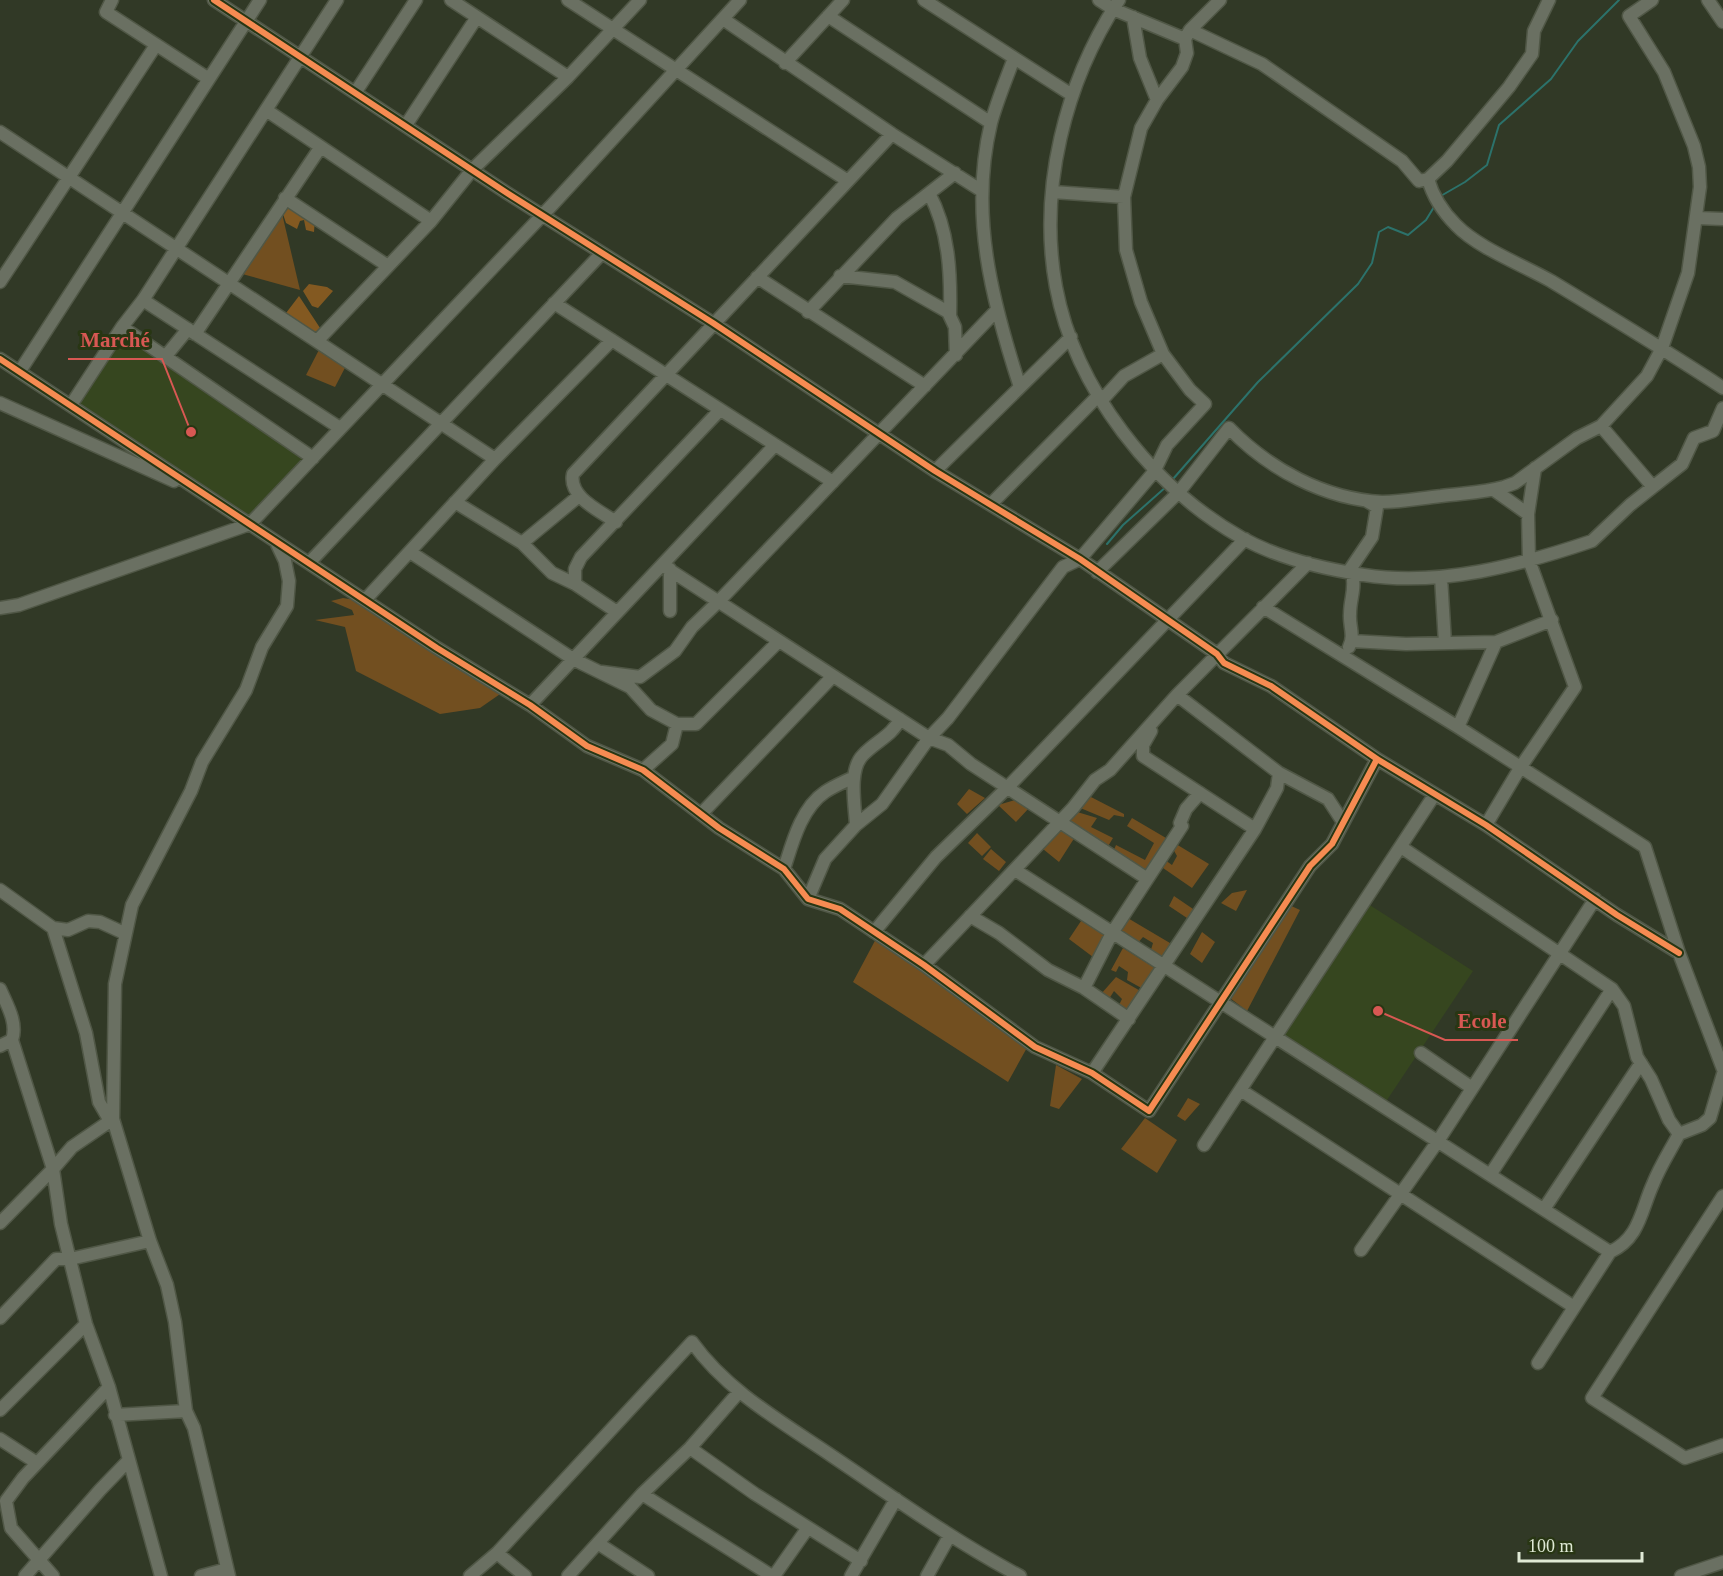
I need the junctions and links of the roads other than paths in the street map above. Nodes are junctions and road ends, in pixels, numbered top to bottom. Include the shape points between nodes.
1 (111, 0) edge
2 (214, 0) edge
3 (260, 0) edge
4 (337, 0) edge
5 (416, 0) edge
6 (451, 0) edge
7 (568, 0) edge
8 (640, 0) edge
9 (740, 0) edge
10 (843, 0) edge
11 (1099, 0) edge
12 (1220, 0) edge
13 (1549, 0) edge
14 (1652, 0) edge
15 (1708, 0) edge
16 (933, 2) edge
17 (1116, 5) edge
18 (828, 16) junction
19 (477, 17) junction
20 (1133, 17) junction
21 (723, 19) junction
22 (246, 21) junction
23 (1723, 22) edge
24 (613, 29) junction
25 (1187, 34) junction
26 (156, 45) junction
27 (300, 58) junction
28 (1014, 58) junction
29 (785, 63) junction
30 (676, 70) junction
31 (568, 77) junction
32 (209, 78) junction
33 (356, 93) junction
34 (1072, 95) junction
35 (1156, 100) junction
36 (266, 110) junction
37 (991, 123) junction
38 (406, 125) junction
39 (0, 132) edge
40 (892, 134) junction
41 (320, 148) junction
42 (472, 170) junction
43 (955, 173) junction
44 (70, 176) junction
45 (1428, 179) junction
46 (848, 181) junction
47 (982, 191) junction
48 (1053, 192) junction
49 (929, 193) junction
50 (1124, 197) junction
51 (285, 198) junction
52 (124, 212) junction
53 (543, 215) junction
54 (1697, 218) junction
55 (1723, 219) edge
56 (431, 221) junction
57 (177, 247) junction
58 (602, 253) junction
59 (388, 266) junction
60 (840, 276) junction
61 (757, 277) junction
62 (228, 281) junction
63 (0, 282) edge
64 (143, 300) junction
65 (554, 303) junction
66 (996, 311) junction
67 (808, 312) junction
68 (950, 315) junction
69 (713, 323) junction
70 (122, 327) junction
71 (192, 332) junction
72 (1071, 337) junction
73 (318, 340) junction
74 (612, 340) junction
75 (1662, 348) junction
76 (1163, 354) junction
77 (956, 355) junction
78 (165, 357) junction
79 (0, 359) edge
80 (20, 371) junction
81 (665, 374) junction
82 (384, 383) junction
83 (924, 386) junction
84 (1020, 387) junction
85 (1723, 388) edge
86 (1101, 398) junction
87 (0, 403) edge
88 (71, 405) junction
89 (1723, 408) edge
90 (720, 410) junction
91 (444, 423) junction
92 (1601, 426) junction
93 (340, 428) junction
94 (879, 434) junction
95 (775, 445) junction
96 (313, 458) junction
97 (495, 459) junction
98 (1535, 468) junction
99 (935, 471) junction
100 (1154, 472) junction
101 (834, 482) junction
102 (1653, 487) junction
103 (1494, 490) junction
104 (1179, 492) junction
105 (207, 495) junction
106 (579, 496) junction
107 (1365, 500) junction
108 (455, 502) junction
109 (991, 504) junction
110 (1528, 514) junction
111 (616, 522) junction
112 (250, 524) junction
113 (1245, 539) junction
114 (274, 540) junction
115 (522, 543) junction
116 (410, 552) junction
117 (1080, 559) junction
118 (1529, 560) junction
119 (309, 563) junction
120 (1308, 563) junction
121 (666, 567) junction
122 (1098, 572) junction
123 (1351, 572) junction
124 (1441, 577) junction
125 (657, 581) dead end
126 (670, 583) junction
127 (575, 584) junction
128 (695, 586) junction
129 (365, 600) junction
130 (719, 601) junction
131 (1263, 607) junction
132 (0, 608) edge
133 (670, 611) dead end
134 (617, 612) junction
135 (1167, 620) junction
136 (1552, 620) junction
137 (779, 641) junction
138 (1352, 641) junction
139 (1496, 642) junction
140 (1445, 643) junction
141 (1217, 654) junction
142 (1344, 658) junction
143 (573, 659) junction
144 (602, 672) junction
145 (833, 676) junction
146 (1177, 695) junction
147 (530, 705) junction
148 (1160, 714) junction
149 (900, 719) junction
150 (677, 724) junction
151 (1458, 727) junction
152 (929, 738) junction
153 (1377, 759) junction
154 (1520, 768) junction
155 (643, 770) junction
156 (1280, 773) junction
157 (854, 777) junction
158 (1008, 787) junction
159 (1200, 793) junction
160 (1435, 794) junction
161 (702, 813) junction
162 (1060, 822) junction
163 (1343, 822) junction
164 (856, 825) junction
165 (1486, 825) junction
166 (1256, 829) junction
167 (1401, 847) junction
168 (784, 869) junction
169 (1015, 870) junction
170 (1146, 878) junction
171 (0, 890) edge
172 (808, 899) junction
173 (1595, 899) junction
174 (970, 916) junction
175 (53, 928) junction
176 (874, 932) junction
177 (124, 933) junction
178 (1112, 933) junction
179 (1560, 953) junction
180 (1678, 954) junction
181 (924, 965) junction
182 (1166, 966) junction
183 (1084, 988) junction
184 (0, 989) edge
185 (1611, 989) junction
186 (1220, 1001) junction
187 (1129, 1019) junction
188 (1275, 1038) junction
189 (12, 1040) junction
190 (0, 1046) edge
191 (1421, 1053) dead end
192 (1641, 1063) junction
193 (1723, 1069) edge
194 (1092, 1073) junction
195 (1723, 1074) edge
196 (1472, 1088) junction
197 (1242, 1091) junction
198 (111, 1120) junction
199 (1679, 1134) junction
200 (1437, 1141) junction
201 (1204, 1145) dead end
202 (53, 1169) junction
203 (1490, 1175) junction
204 (1400, 1194) junction
205 (1723, 1196) edge
206 (1544, 1209) junction
207 (0, 1223) edge
208 (150, 1241) junction
209 (1361, 1250) dead end
210 (1610, 1252) junction
211 (70, 1258) junction
212 (1574, 1307) junction
213 (0, 1318) edge
214 (86, 1324) junction
215 (1538, 1363) dead end
216 (108, 1387) junction
217 (739, 1392) junction
218 (0, 1410) edge
219 (186, 1411) junction
220 (115, 1415) junction
221 (0, 1439) edge
222 (1723, 1444) edge
223 (690, 1449) junction
224 (128, 1461) junction
225 (37, 1463) junction
226 (642, 1494) junction
227 (896, 1499) junction
228 (3, 1504) edge
229 (807, 1528) junction
230 (950, 1535) junction
231 (599, 1544) junction
232 (497, 1553) junction
233 (37, 1559) junction
234 (861, 1561) junction
235 (1723, 1562) edge
236 (228, 1573) edge
237 (24, 1576) edge
238 (53, 1576) edge
239 (161, 1576) edge
240 (201, 1576) edge
241 (470, 1576) edge
242 (525, 1576) edge
243 (568, 1576) edge
244 (648, 1576) edge
245 (773, 1576) edge
246 (851, 1576) edge
247 (927, 1576) edge
248 (1020, 1576) edge
249 (1681, 1576) edge

1 - 26 street via 106,12
2 - 22 street
3 - 22 street
4 - 27 street
5 - 33 street
6 - 19 street
7 - 24 street
8 - 24 street
9 - 21 street
10 - 18 street
11 - 17 street
12 - 25 street
13 - 45 street via 1534,31 1532,54 1509,87
14 - 54 street via 1629,16 1664,72 1694,146 1700,187
15 - 23 street
16 - 28 street
17 - 20 street
17 - 34 street via 1088,54
18 - 29 street
18 - 37 street
19 - 31 street
19 - 38 street
20 - 25 street
20 - 35 street via 1140,58
21 - 29 street
21 - 30 street
22 - 27 street
22 - 32 street
24 - 30 street
24 - 31 street
25 - 35 street via 1182,68
25 - 45 street via 1263,64 1402,161 1419,181
26 - 32 street
26 - 44 street
27 - 33 street
27 - 36 street
28 - 34 street
28 - 37 street
29 - 40 street
30 - 46 street
30 - 53 street
31 - 42 street
32 - 52 street
33 - 38 street
34 - 48 street via 1056,156
35 - 50 street via 1141,128
36 - 41 street
36 - 57 street
37 - 47 street
38 - 42 street
39 - 44 street
40 - 43 street
40 - 46 street
41 - 51 street
41 - 56 street
42 - 53 street
42 - 56 street
43 - 47 street
43 - 49 street
44 - 52 street
44 - 63 street
45 - 75 street via 1433,198 1457,226 1518,266 1549,280
46 - 61 street
47 - 66 street via 983,236
48 - 50 street
48 - 72 street via 1056,288
49 - 60 street via 897,218
49 - 68 street via 939,211 947,245
50 - 76 street via 1126,250 1141,302
51 - 59 street
51 - 62 street
52 - 57 street
52 - 80 street
53 - 58 street
53 - 82 street
54 - 55 street
54 - 75 street via 1688,273
56 - 59 street
57 - 62 street
57 - 64 street
58 - 65 street
58 - 69 street
59 - 73 street
60 - 67 street
60 - 68 street via 895,282
61 - 67 street
61 - 69 street
62 - 71 street
62 - 73 street
64 - 70 street
64 - 71 street
65 - 74 street
65 - 91 street
66 - 77 street
66 - 84 street
67 - 83 street
68 - 77 street via 955,327
69 - 81 street
69 - 94 street
70 - 78 street
70 - 88 street
71 - 78 street
71 - 93 street
72 - 84 street
72 - 86 street
73 - 82 street
74 - 81 street
74 - 97 street
75 - 85 street
75 - 92 street via 1647,376
76 - 86 street via 1124,376
76 - 100 street via 1205,404 1167,445
77 - 83 street
78 - 96 street
79 - 80 street
80 - 88 street
81 - 90 street
81 - 106 street via 573,474 573,486
82 - 91 street
82 - 93 street
83 - 94 street
84 - 99 street
86 - 100 street
86 - 109 street
87 - 105 street
88 - 105 street
89 - 102 street via 1713,431 1694,438 1682,465
90 - 95 street
90 - 111 street
91 - 97 street
91 - 119 street
92 - 98 street
92 - 102 street
93 - 96 street
94 - 99 street
94 - 101 street
95 - 101 street
95 - 121 street
96 - 112 street
97 - 108 street
98 - 103 street via 1515,483
98 - 110 street
99 - 109 street
100 - 104 street
100 - 117 street
101 - 130 street
102 - 118 street via 1592,541
103 - 107 street via 1417,500
103 - 110 street
104 - 107 street via 1229,428 1262,457 1314,487
104 - 113 street
104 - 122 street
105 - 112 street
106 - 111 street
106 - 115 street
107 - 123 street via 1377,507 1372,537
108 - 115 street
108 - 116 street
109 - 117 street
110 - 118 street
111 - 127 street via 577,563
112 - 114 street
112 - 132 street via 19,605
113 - 120 street
113 - 135 street
114 - 119 street
114 - 177 street via 285,561 289,581 287,606 262,646 246,690 202,762 132,905
115 - 127 street via 552,573
116 - 129 street
116 - 143 street
117 - 122 street
117 - 152 street via 1063,567
118 - 124 street
118 - 136 street
119 - 129 street
120 - 123 street
120 - 131 street
121 - 126 street
121 - 128 street
121 - 134 street
122 - 135 street
123 - 124 street via 1403,578
123 - 138 street via 1355,590 1349,612
124 - 140 street
125 - 126 street
126 - 128 street
126 - 133 street
127 - 134 street
128 - 130 street
129 - 147 street
130 - 137 street
130 - 144 street via 699,619 675,651 640,677
131 - 141 street
131 - 142 street
134 - 143 street
135 - 141 street
135 - 158 street
136 - 139 street
136 - 154 street via 1575,687
137 - 145 street
137 - 150 street via 696,724
138 - 140 street
138 - 142 street
139 - 140 street
139 - 151 street
141 - 146 street
141 - 153 street via 1224,663 1271,686
142 - 151 street
143 - 144 street
143 - 147 street
144 - 150 street via 630,687 651,710
145 - 149 street
145 - 161 street
146 - 148 street
146 - 156 street
147 - 155 street via 586,746
148 - 159 street via 1143,745 1143,756
148 - 162 street
149 - 152 street
149 - 157 street via 884,739 861,756
150 - 155 street via 672,744
151 - 154 street
152 - 158 street via 948,745
152 - 164 street via 882,804
153 - 160 street
153 - 163 street
154 - 165 street
154 - 180 street via 1645,847
155 - 161 street
156 - 163 street via 1328,799
156 - 166 street via 1277,788
157 - 164 street
157 - 168 street via 823,793 810,808 794,835
158 - 162 street
158 - 176 street via 936,857
159 - 166 street
159 - 170 street via 1186,809 1182,826
160 - 165 street
160 - 167 street
161 - 168 street
162 - 169 street
162 - 170 street
163 - 186 street via 1332,844 1310,866
164 - 172 street via 825,859
165 - 173 street
166 - 182 street
167 - 179 street
167 - 188 street
168 - 172 street
169 - 174 street
169 - 178 street
170 - 178 street
171 - 175 street
172 - 176 street via 840,909
173 - 179 street
173 - 180 street
174 - 181 street
174 - 183 street via 1048,970
175 - 177 street via 68,930 88,921
175 - 198 street via 86,1033 99,1102
176 - 181 street
177 - 198 street via 115,984
178 - 182 street
178 - 183 street
179 - 185 street
179 - 196 street
180 - 193 street
181 - 194 street via 1035,1047
182 - 186 street
182 - 187 street
183 - 187 street
184 - 189 street via 14,1025
185 - 192 street via 1623,1006
185 - 203 street
186 - 188 street
186 - 194 street via 1149,1111
187 - 194 street
188 - 197 street
188 - 200 street
189 - 190 street
189 - 202 street
191 - 196 street
192 - 199 street
192 - 206 street
195 - 199 street via 1710,1118
196 - 200 street
197 - 201 street
197 - 204 street
198 - 202 street via 79,1141
198 - 208 street
199 - 210 street via 1635,1229
200 - 203 street
200 - 204 street
202 - 207 street
202 - 211 street
203 - 206 street
204 - 209 street
204 - 212 street
205 - 222 street via 1592,1398 1685,1458
206 - 210 street
208 - 211 street
208 - 219 street via 175,1322
210 - 212 street
211 - 213 street via 56,1259
211 - 214 street
212 - 215 street
214 - 216 street
214 - 218 street
216 - 220 street
216 - 225 street
217 - 223 street
217 - 227 street
217 - 232 street via 692,1341
219 - 220 street
219 - 236 street via 194,1428
220 - 224 street
221 - 225 street
223 - 226 street
223 - 229 street
224 - 233 street
224 - 239 street
225 - 228 street
226 - 231 street
226 - 245 street
227 - 230 street
227 - 234 street
228 - 233 street via 11,1528
229 - 234 street
229 - 245 street
230 - 247 street
230 - 248 street
231 - 243 street
231 - 244 street
232 - 241 street
232 - 242 street
233 - 237 street
233 - 238 street
234 - 246 street
235 - 249 street
236 - 240 street

